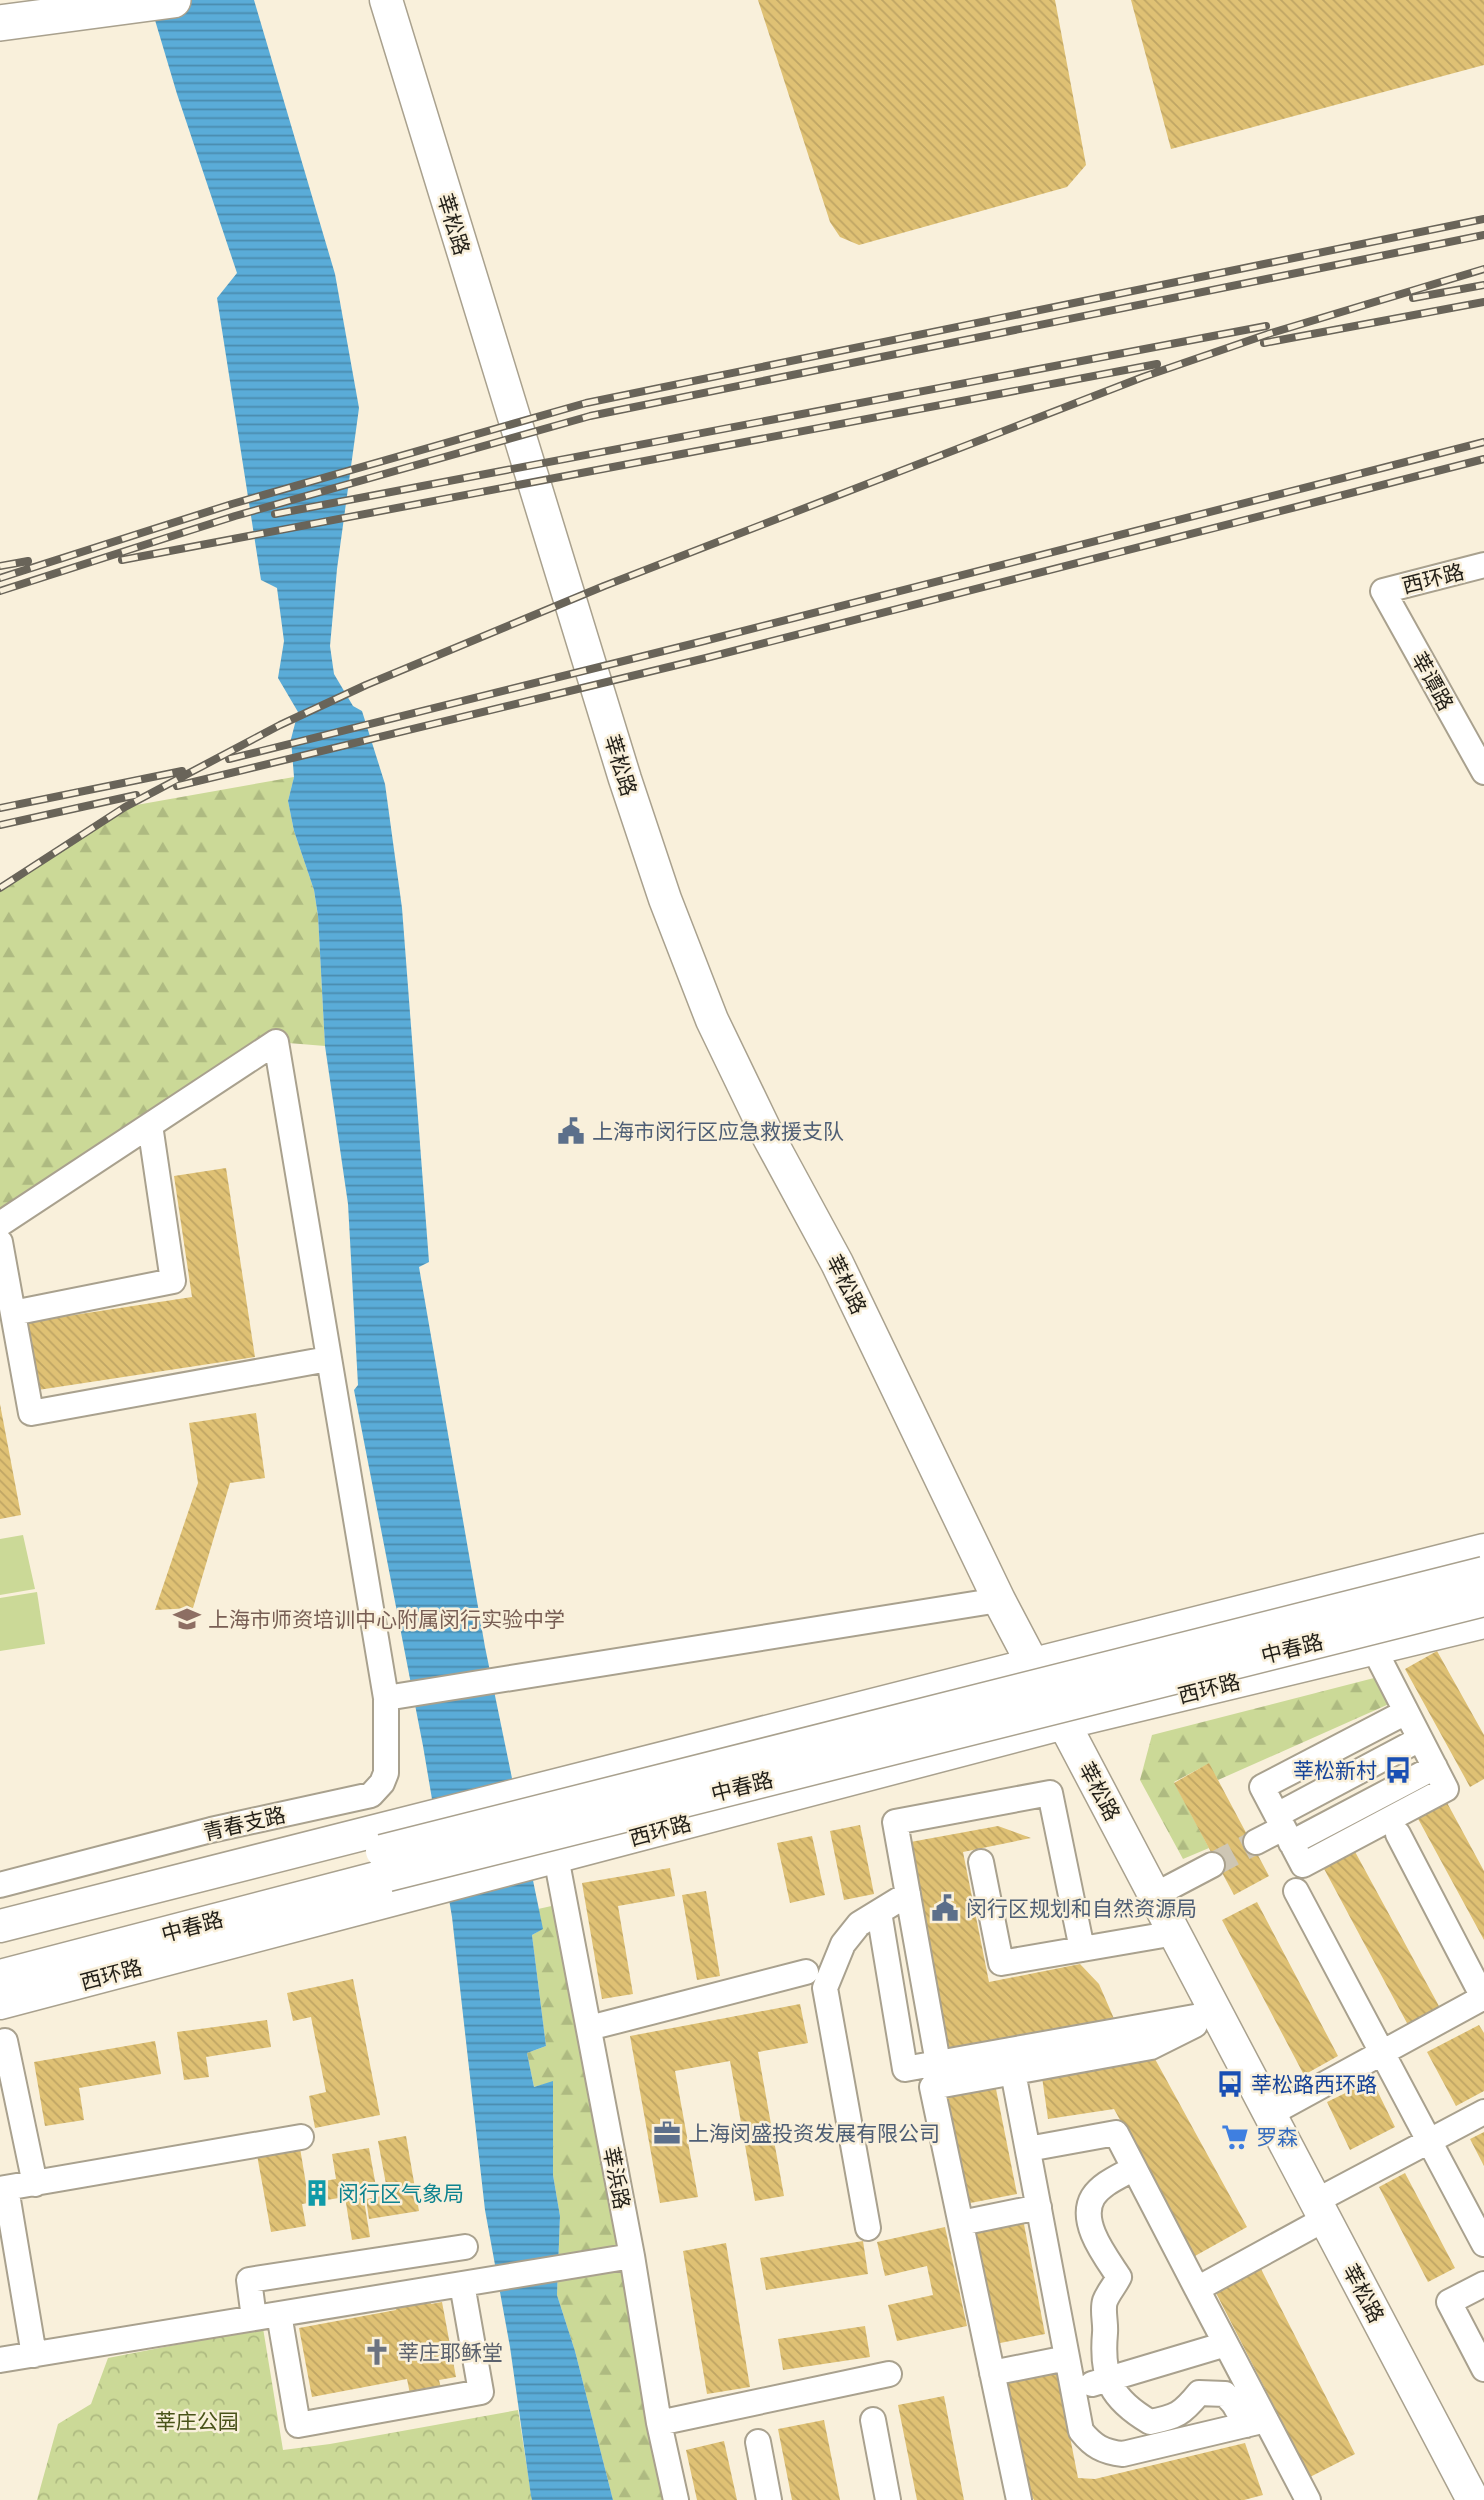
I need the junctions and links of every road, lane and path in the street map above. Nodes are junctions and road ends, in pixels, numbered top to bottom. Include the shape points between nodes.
1 (173, 0) edge
2 (386, 0) edge
3 (0, 23) edge
4 (1484, 565) edge
5 (1383, 592) joint
6 (1484, 772) edge
7 (150, 1125) junction
8 (0, 1224) edge
9 (0, 1242) edge
10 (13, 1313) junction
11 (328, 1359) junction
12 (1484, 1550) edge
13 (1484, 1573) edge
14 (1484, 1600) edge
15 (999, 1601) junction
16 (1484, 1622) edge
17 (1373, 1647) junction
18 (1032, 1665) junction
19 (396, 1696) junction
20 (1406, 1712) junction
21 (1064, 1723) junction
22 (1420, 1739) junction
23 (1284, 1828) junction
24 (1398, 1834) dead end
25 (1256, 1842) tunnel mouth
26 (550, 1858) junction
27 (981, 1862) dead end
28 (1212, 1865) tunnel mouth
29 (393, 1873) junction
30 (0, 1885) edge
31 (1296, 1891) dead end
32 (908, 1894) junction
33 (1155, 1895) junction
34 (879, 1912) junction
35 (0, 1926) edge
36 (1175, 1933) junction
37 (0, 1946) edge
38 (1082, 1949) junction
39 (806, 1972) dead end
40 (3, 1993) edge
41 (1484, 1998) edge
42 (1217, 2013) junction
43 (589, 2028) junction
44 (3, 2044) edge
45 (1382, 2052) junction
46 (938, 2063) junction
47 (1013, 2072) junction
48 (1484, 2112) edge
49 (1270, 2114) junction
50 (301, 2137) dead end
51 (1429, 2141) junction
52 (1028, 2149) junction
53 (1134, 2168) junction
54 (35, 2183) junction
55 (3, 2189) edge
56 (1039, 2207) junction
57 (1320, 2210) junction
58 (961, 2224) junction
59 (868, 2228) dead end
60 (1484, 2244) edge
61 (465, 2247) dead end
62 (432, 2252) junction
63 (632, 2256) junction
64 (1484, 2284) edge
65 (451, 2286) junction
66 (1197, 2289) junction
67 (267, 2316) junction
68 (1226, 2344) junction
69 (34, 2355) junction
70 (1067, 2358) junction
71 (0, 2360) edge
72 (1484, 2369) edge
73 (992, 2372) junction
74 (889, 2374) dead end
75 (1107, 2379) junction
76 (1073, 2390) junction
77 (982, 2405) dead end
78 (873, 2420) dead end
79 (659, 2423) junction
80 (1256, 2423) junction
81 (758, 2442) dead end
82 (1470, 2495) edge
83 (676, 2500) edge
84 (769, 2500) edge
85 (888, 2500) edge
86 (1003, 2500) edge
87 (1019, 2500) edge
88 (1308, 2500) edge

1 - 3 highway
2 - 15 main road, 莘松路 via 669,911 712,1020 766,1133 838,1263
4 - 5 street, 西环路
5 - 6 street, 莘谭路
7 - 8 street
7 - 10 street via 173,1281
7 - 11 street, 青春支路 via 276,1042
9 - 10 street
10 - 11 street via 31,1413
11 - 19 street, 青春支路
12 - 18 main road
13 - 29 main road, 中春路, bridge
14 - 29 main road, 中春路, bridge
15 - 18 main road, 莘松路
15 - 19 street
16 - 17 main road, 西环路
17 - 20 street
17 - 21 main road, 西环路
18 - 21 main road, 莘松路
18 - 35 main road
19 - 30 street, 青春支路 via 386,1773 371,1795 211,1830
20 - 22 street
20 - 23 street via 1262,1787
21 - 26 main road, 西环路
21 - 33 main road, 莘松路
22 - 23 street
22 - 23 street via 1446,1789 1303,1865
23 - 25 street
24 - 41 street
26 - 29 main road, 西环路
26 - 43 street, 莘浜路
27 - 38 street via 1001,1963
28 - 33 street
29 - 37 main road, 中春路
29 - 40 main road, 中春路
31 - 45 street
32 - 34 street
32 - 38 street via 895,1822 1050,1793
32 - 46 street
33 - 36 main road, 莘松路
34 - 46 street via 905,2069
34 - 59 street via 859,1924 843,1944 825,1988
36 - 38 street
36 - 42 main road, 莘松路
39 - 43 street
40 - 44 street via 10,2025
41 - 45 street
42 - 46 street
42 - 47 street via 1151,2047
42 - 49 main road, 莘松路
43 - 63 street, 莘浜路
44 - 54 street
45 - 49 street
45 - 51 street
47 - 52 street
47 - 58 street via 932,2087
48 - 51 street
49 - 57 main road, 莘松路
50 - 54 street
51 - 57 street
51 - 60 street
52 - 53 street via 1116,2133
52 - 56 street
53 - 66 street
53 - 75 street via 1092,2198 1089,2227 1119,2277 1105,2302
54 - 55 street
55 - 69 street
56 - 58 street
56 - 70 street
57 - 66 street
57 - 82 main road, 莘松路
58 - 73 street
61 - 62 street
62 - 65 street
62 - 67 street via 249,2280
63 - 65 street
63 - 79 street, 莘浜路
64 - 72 street via 1449,2302
65 - 67 street
65 - 67 street via 481,2392 298,2424
66 - 68 street
67 - 69 street
68 - 75 street
68 - 80 street
69 - 71 street
70 - 73 street
70 - 76 street
73 - 87 street
74 - 79 street
75 - 76 street
75 - 80 street via 1131,2411 1150,2423 1176,2417 1199,2393 1225,2393
76 - 80 street via 1081,2431 1105,2452 1123,2454
77 - 86 street
78 - 85 street
79 - 83 street, 莘浜路
80 - 88 street
81 - 84 street

